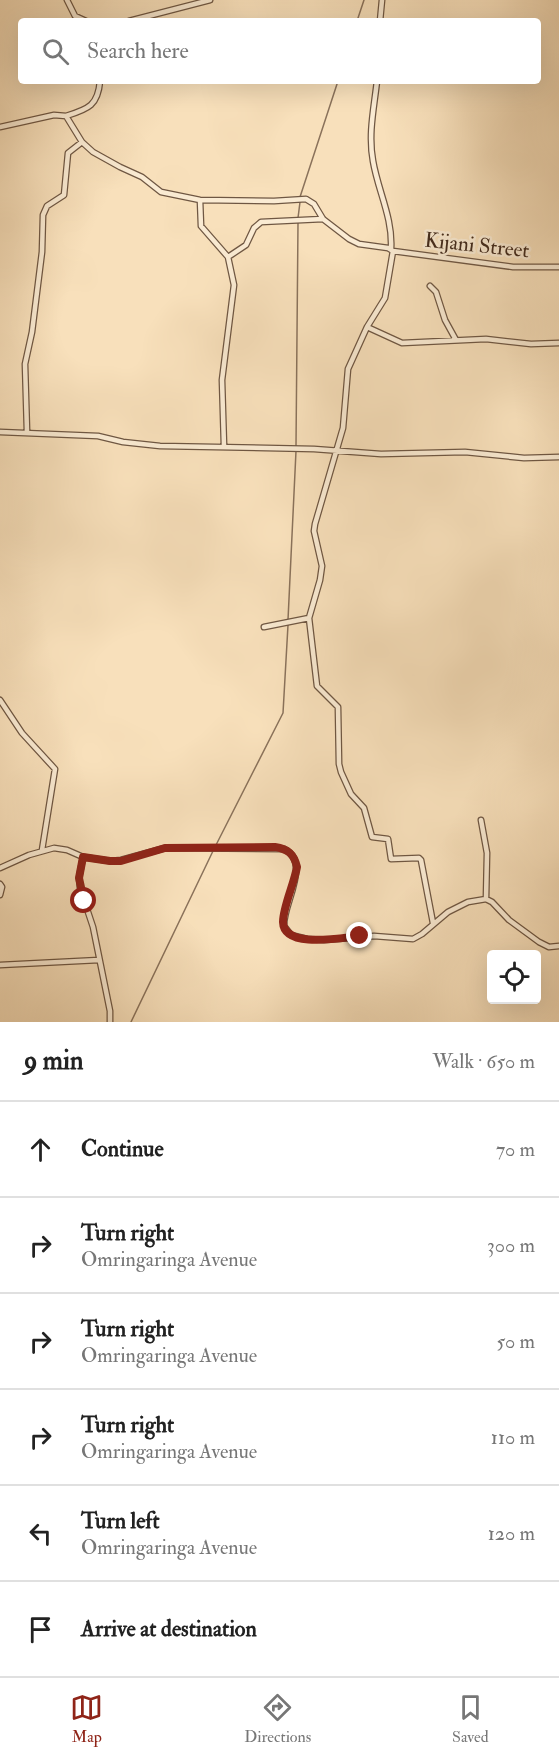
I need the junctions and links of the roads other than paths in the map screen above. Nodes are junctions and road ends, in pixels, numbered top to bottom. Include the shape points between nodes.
1 (67, 0) edge
2 (191, 0) edge
3 (210, 0) edge
4 (382, 0) edge
5 (186, 6) junction
6 (79, 18) edge
7 (140, 18) edge
8 (380, 18) edge
9 (100, 84) edge
10 (377, 84) edge
11 (66, 116) junction
12 (0, 128) edge
13 (82, 142) junction
14 (200, 200) junction
15 (323, 219) junction
16 (392, 250) junction
17 (228, 257) junction
18 (559, 267) edge
19 (430, 286) dead end
20 (368, 327) junction
21 (456, 340) junction
22 (559, 343) edge
23 (0, 432) edge
24 (27, 432) junction
25 (224, 446) junction
26 (337, 451) junction
27 (559, 457) edge
28 (309, 618) junction
29 (264, 627) dead end
30 (0, 699) edge
31 (481, 820) dead end
32 (42, 850) junction
33 (83, 857) junction
34 (0, 868) edge
35 (0, 884) edge
36 (0, 895) edge
37 (486, 899) junction
38 (433, 923) junction
39 (559, 946) edge
40 (99, 960) junction
41 (0, 965) edge
42 (110, 1022) edge

1 - 6 street
2 - 5 street
3 - 5 street
4 - 8 street
5 - 7 street
9 - 11 street via 95,102
10 - 16 street via 371,146
11 - 12 street via 54,115
11 - 13 street
13 - 14 street via 161,192
13 - 24 street via 68,153 64,195 51,202 43,215 42,252 25,364
14 - 15 street, Kijani Street via 306,199
14 - 17 street via 201,226
15 - 16 street, Kijani Street via 359,244
15 - 17 street via 261,222 246,245
16 - 18 street, Kijani Street via 513,267
16 - 20 street via 384,298
17 - 25 street via 234,291 222,380
19 - 21 street
20 - 21 street via 402,343
20 - 26 street via 348,369
21 - 22 street
23 - 24 street
24 - 25 street via 98,436 160,446
25 - 26 street
26 - 27 street
26 - 28 street via 315,524 322,572
28 - 29 street
28 - 38 street via 317,686 338,707 341,772 351,794 364,808 372,837 388,839 392,859 421,860
30 - 32 street via 22,732 55,769
31 - 37 street via 487,853
32 - 33 street via 60,848
32 - 34 street
33 - 38 street via 121,861 165,848 284,849 293,855 297,867 283,923 291,935 324,940 367,936 413,939
33 - 40 street via 80,888
35 - 36 street
37 - 38 street via 459,906
37 - 39 street via 544,945
40 - 41 street
40 - 42 street

